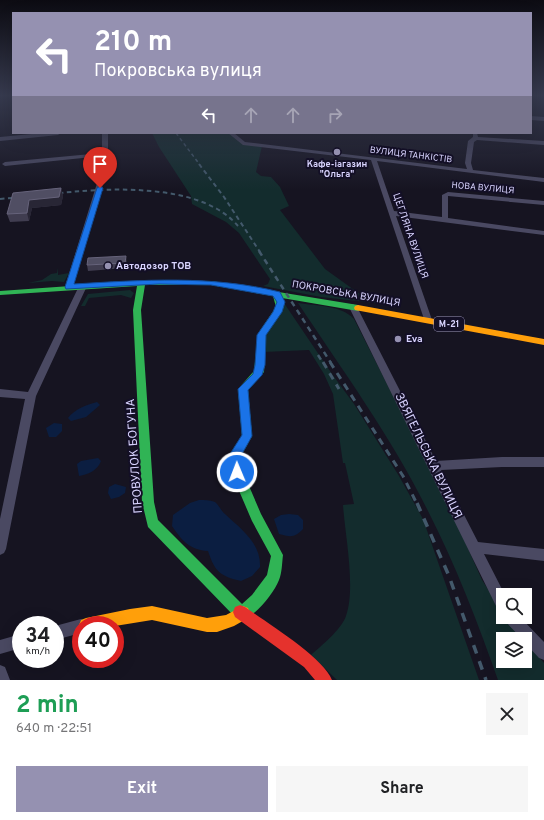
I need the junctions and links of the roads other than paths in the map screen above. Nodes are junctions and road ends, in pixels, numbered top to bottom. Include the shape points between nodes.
1 (46, 134) edge
2 (105, 134) edge
3 (232, 134) edge
4 (476, 136) edge
5 (0, 138) edge
6 (544, 143) edge
7 (106, 154) junction
8 (373, 159) junction
9 (5, 164) dead end
10 (471, 171) junction
11 (544, 180) edge
12 (544, 204) edge
13 (392, 213) junction
14 (445, 219) junction
15 (544, 233) edge
16 (141, 283) junction
17 (83, 286) junction
18 (69, 287) junction
19 (0, 293) edge
20 (277, 294) junction
21 (353, 307) junction
22 (428, 320) junction
23 (544, 342) edge
24 (0, 393) edge
25 (31, 396) junction
26 (544, 462) edge
27 (434, 466) junction
28 (473, 547) junction
29 (0, 549) edge
30 (544, 555) edge
31 (496, 591) edge
32 (242, 614) junction
33 (124, 618) edge
34 (517, 624) edge
35 (12, 644) edge
36 (0, 647) edge
37 (544, 653) edge
38 (0, 672) edge
39 (2, 680) edge
40 (325, 680) edge

1 - 5 street
2 - 7 street
3 - 8 street, ВУЛИЦЯ ТАНКІСТІВ via 243,143
4 - 6 street
4 - 10 street via 471,141 468,163
7 - 9 street
7 - 18 street via 101,186
8 - 10 street, ВУЛИЦЯ ТАНКІСТІВ
8 - 13 street, ЦЕГЛЯНА ВУЛИЦЯ
10 - 11 street, ВУЛИЦЯ ТАНКІСТІВ
12 - 14 street, НОВА ВУЛИЦЯ via 448,194 445,195
13 - 14 street
13 - 22 street, ЦЕГЛЯНА ВУЛИЦЯ
14 - 15 street
16 - 17 main road, ПОКРОВСЬКА ВУЛИЦЯ / М-21
16 - 20 main road, ПОКРОВСЬКА ВУЛИЦЯ / М-21 via 211,283
16 - 32 main road, ПРОВУЛОК БОГУНА via 137,310 148,502 152,523
17 - 18 main road, ПОКРОВСЬКА ВУЛИЦЯ / М-21
17 - 25 street
18 - 19 main road, ПОКРОВСЬКА ВУЛИЦЯ / М-21
20 - 21 main road, ПОКРОВСЬКА ВУЛИЦЯ / М-21
20 - 32 main road via 281,302 280,308 261,335 257,375 243,389 247,436 236,454 237,472 256,517 277,555 276,566 273,578 257,600
21 - 22 main road, ПОКРОВСЬКА ВУЛИЦЯ / М-21
21 - 27 street, ЗВЯГЕЛЬСЬКА ВУЛИЦЯ
22 - 23 main road, ПОКРОВСЬКА ВУЛИЦЯ / М-21
24 - 25 street
25 - 29 street
26 - 27 street
27 - 28 street, ЗВЯГЕЛЬСЬКА ВУЛИЦЯ
28 - 30 street
28 - 31 street, ЗВЯГЕЛЬСЬКА ВУЛИЦЯ
32 - 33 main road via 222,625 200,626 151,613
32 - 40 main road, ПРОВУЛОК БОГУНА via 309,662
34 - 37 street
35 - 36 street
38 - 39 street

